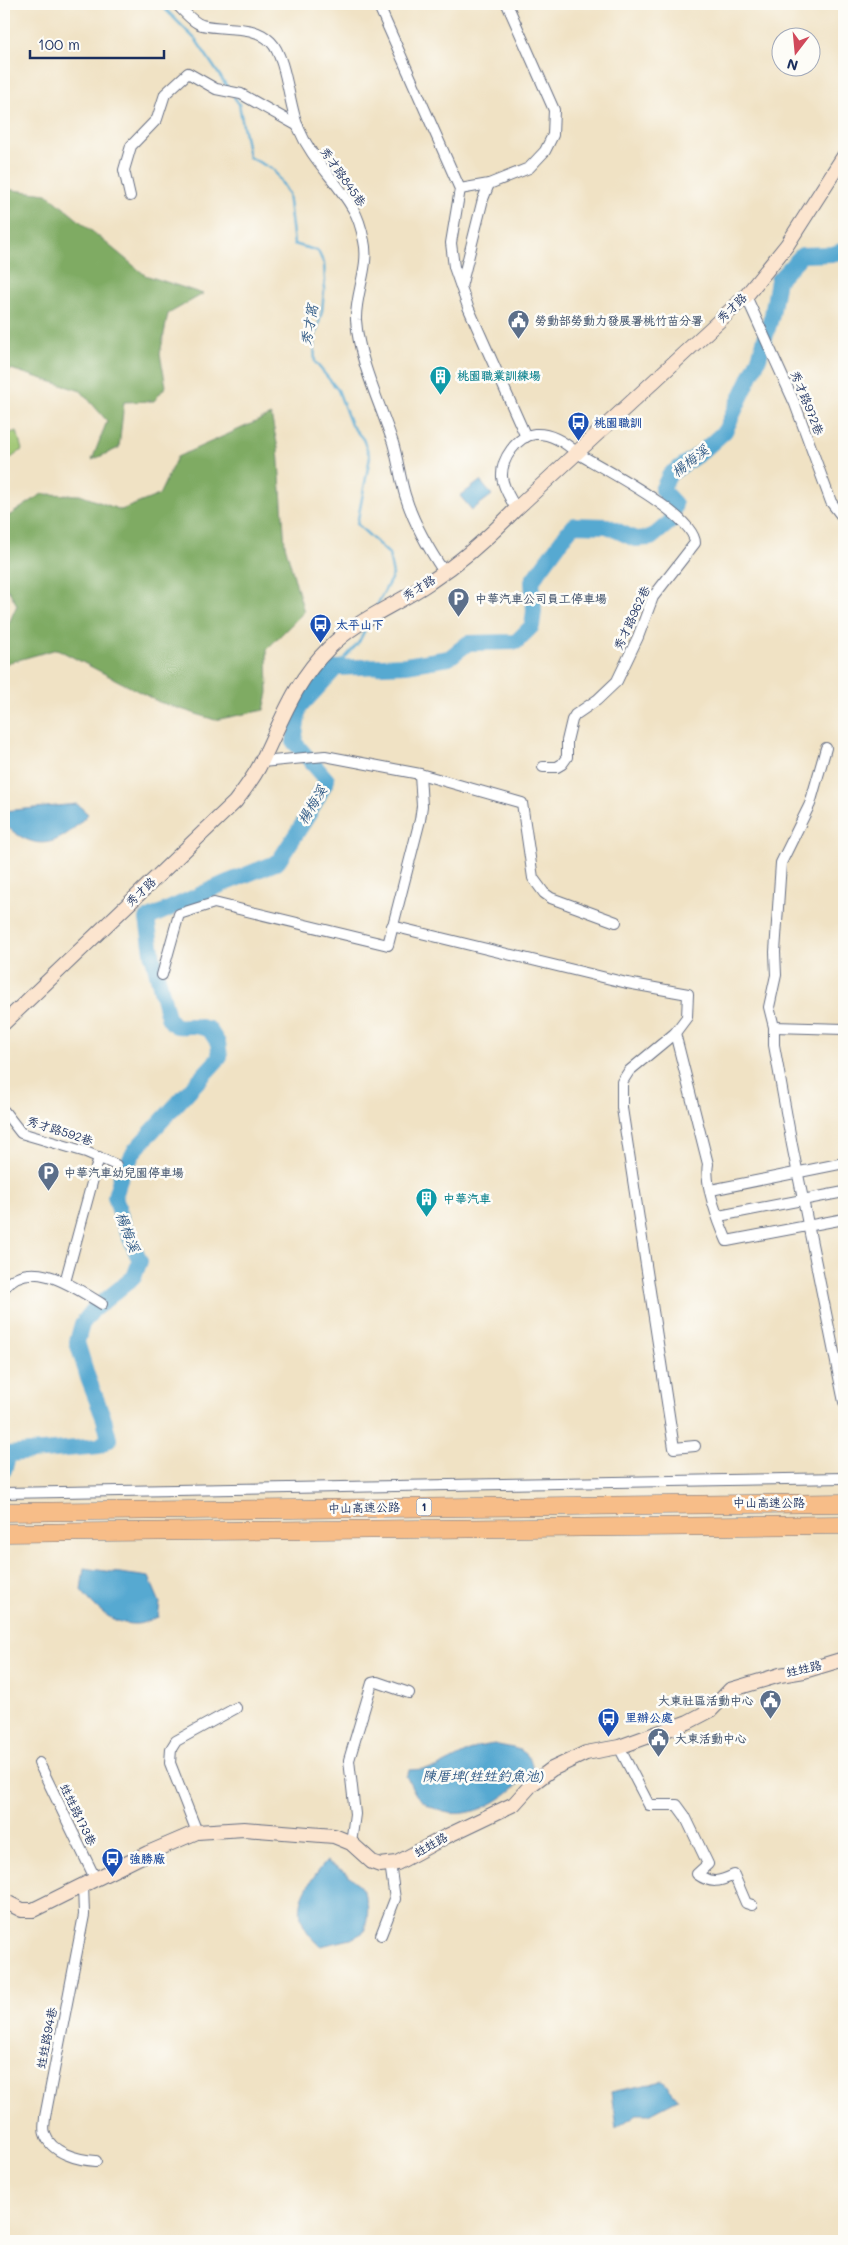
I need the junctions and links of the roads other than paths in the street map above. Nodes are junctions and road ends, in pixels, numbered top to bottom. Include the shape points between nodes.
1 (176, 4) edge
2 (378, 4) edge
3 (507, 4) edge
4 (298, 126) junction
5 (844, 156) edge
6 (490, 184) junction
7 (460, 189) junction
8 (130, 196) dead end
9 (461, 288) junction
10 (746, 296) junction
11 (526, 437) junction
12 (577, 452) junction
13 (516, 509) junction
14 (844, 519) edge
15 (444, 572) junction
16 (826, 748) dead end
17 (262, 762) junction
18 (543, 767) dead end
19 (420, 774) junction
20 (616, 922) dead end
21 (392, 926) junction
22 (162, 975) dead end
23 (4, 1023) edge
24 (774, 1027) junction
25 (844, 1029) edge
26 (675, 1033) junction
27 (4, 1111) edge
28 (99, 1157) junction
29 (844, 1163) edge
30 (116, 1165) dead end
31 (798, 1172) junction
32 (711, 1190) junction
33 (844, 1192) edge
34 (804, 1200) junction
35 (718, 1216) junction
36 (844, 1218) edge
37 (810, 1226) junction
38 (65, 1282) junction
39 (4, 1287) edge
40 (102, 1304) dead end
41 (844, 1402) edge
42 (695, 1446) dead end
43 (844, 1478) edge
44 (4, 1493) edge
45 (844, 1503) edge
46 (4, 1512) edge
47 (844, 1525) edge
48 (4, 1533) edge
49 (844, 1659) edge
50 (409, 1693) dead end
51 (236, 1708) dead end
52 (619, 1747) junction
53 (39, 1764) dead end
54 (197, 1832) junction
55 (351, 1843) junction
56 (390, 1863) junction
57 (89, 1882) junction
58 (4, 1901) edge
59 (752, 1904) dead end
60 (381, 1935) dead end
61 (96, 2161) dead end

1 - 4 street, 秀才路845巷 via 200,25 244,29 271,41 281,56
2 - 7 street
3 - 6 street via 554,110 553,135 545,151 528,168
4 - 8 street via 242,94 216,89 188,73 165,94 157,118 131,146 124,170
4 - 15 street, 秀才路845巷 via 312,155 354,209 365,255 356,319 360,345 393,444 405,495 422,537
5 - 10 main road, 秀才路 via 787,245
6 - 7 street
6 - 9 street via 483,199
7 - 9 street via 452,243 454,267
9 - 11 street
10 - 12 main road, 秀才路
10 - 14 street, 秀才路972巷 via 795,404 831,502
11 - 12 street, 秀才路962巷 via 536,434 550,436
11 - 13 street via 510,450 502,476
12 - 13 main road, 秀才路
12 - 18 street, 秀才路962巷 via 660,502 695,537 694,543 653,597 617,681 572,720 567,757 557,767
13 - 15 main road, 秀才路 via 490,536
15 - 17 main road, 秀才路 via 350,630 329,648 287,704
16 - 24 street via 810,804 781,863 776,975 769,1007
17 - 19 street via 325,756
17 - 23 main road, 秀才路 via 224,813
19 - 20 street via 522,803 533,878 544,893
19 - 21 street via 421,813
21 - 22 street via 388,945 214,903 179,914
21 - 26 street via 627,983 688,994 687,1017
24 - 25 street
24 - 31 street via 774,1046
26 - 32 street via 708,1164 706,1172
26 - 42 street via 629,1071 622,1082 622,1108 674,1448
27 - 28 street, 秀才路592巷 via 21,1133
28 - 30 street, 秀才路592巷
28 - 38 street
29 - 31 street
31 - 32 street
31 - 34 street
32 - 35 street
33 - 34 street
34 - 35 street
34 - 37 street
35 - 37 street via 727,1241
36 - 37 street
37 - 41 street
38 - 39 street via 27,1272 13,1278
38 - 40 street
43 - 44 street
45 - 46 highway, 中山高速公路 / 1
47 - 48 highway, 中山高速公路 / 1
49 - 52 main road, 甡甡路 via 730,1690 711,1710 688,1722
50 - 55 street via 372,1683 348,1760 355,1814
51 - 54 street via 176,1741 171,1749 170,1763
52 - 56 main road, 甡甡路 via 586,1753 552,1769 532,1784 514,1804 404,1860
52 - 59 street via 649,1805 678,1805 685,1816 708,1864 697,1874 714,1882 734,1874 746,1903
53 - 57 street, 甡甡路173巷
54 - 55 main road via 244,1829 334,1836
54 - 57 main road
55 - 56 main road via 372,1862 380,1865
56 - 60 street via 395,1900
57 - 58 main road via 33,1910 22,1910
57 - 61 street, 甡甡路94巷 via 44,2132 52,2147

